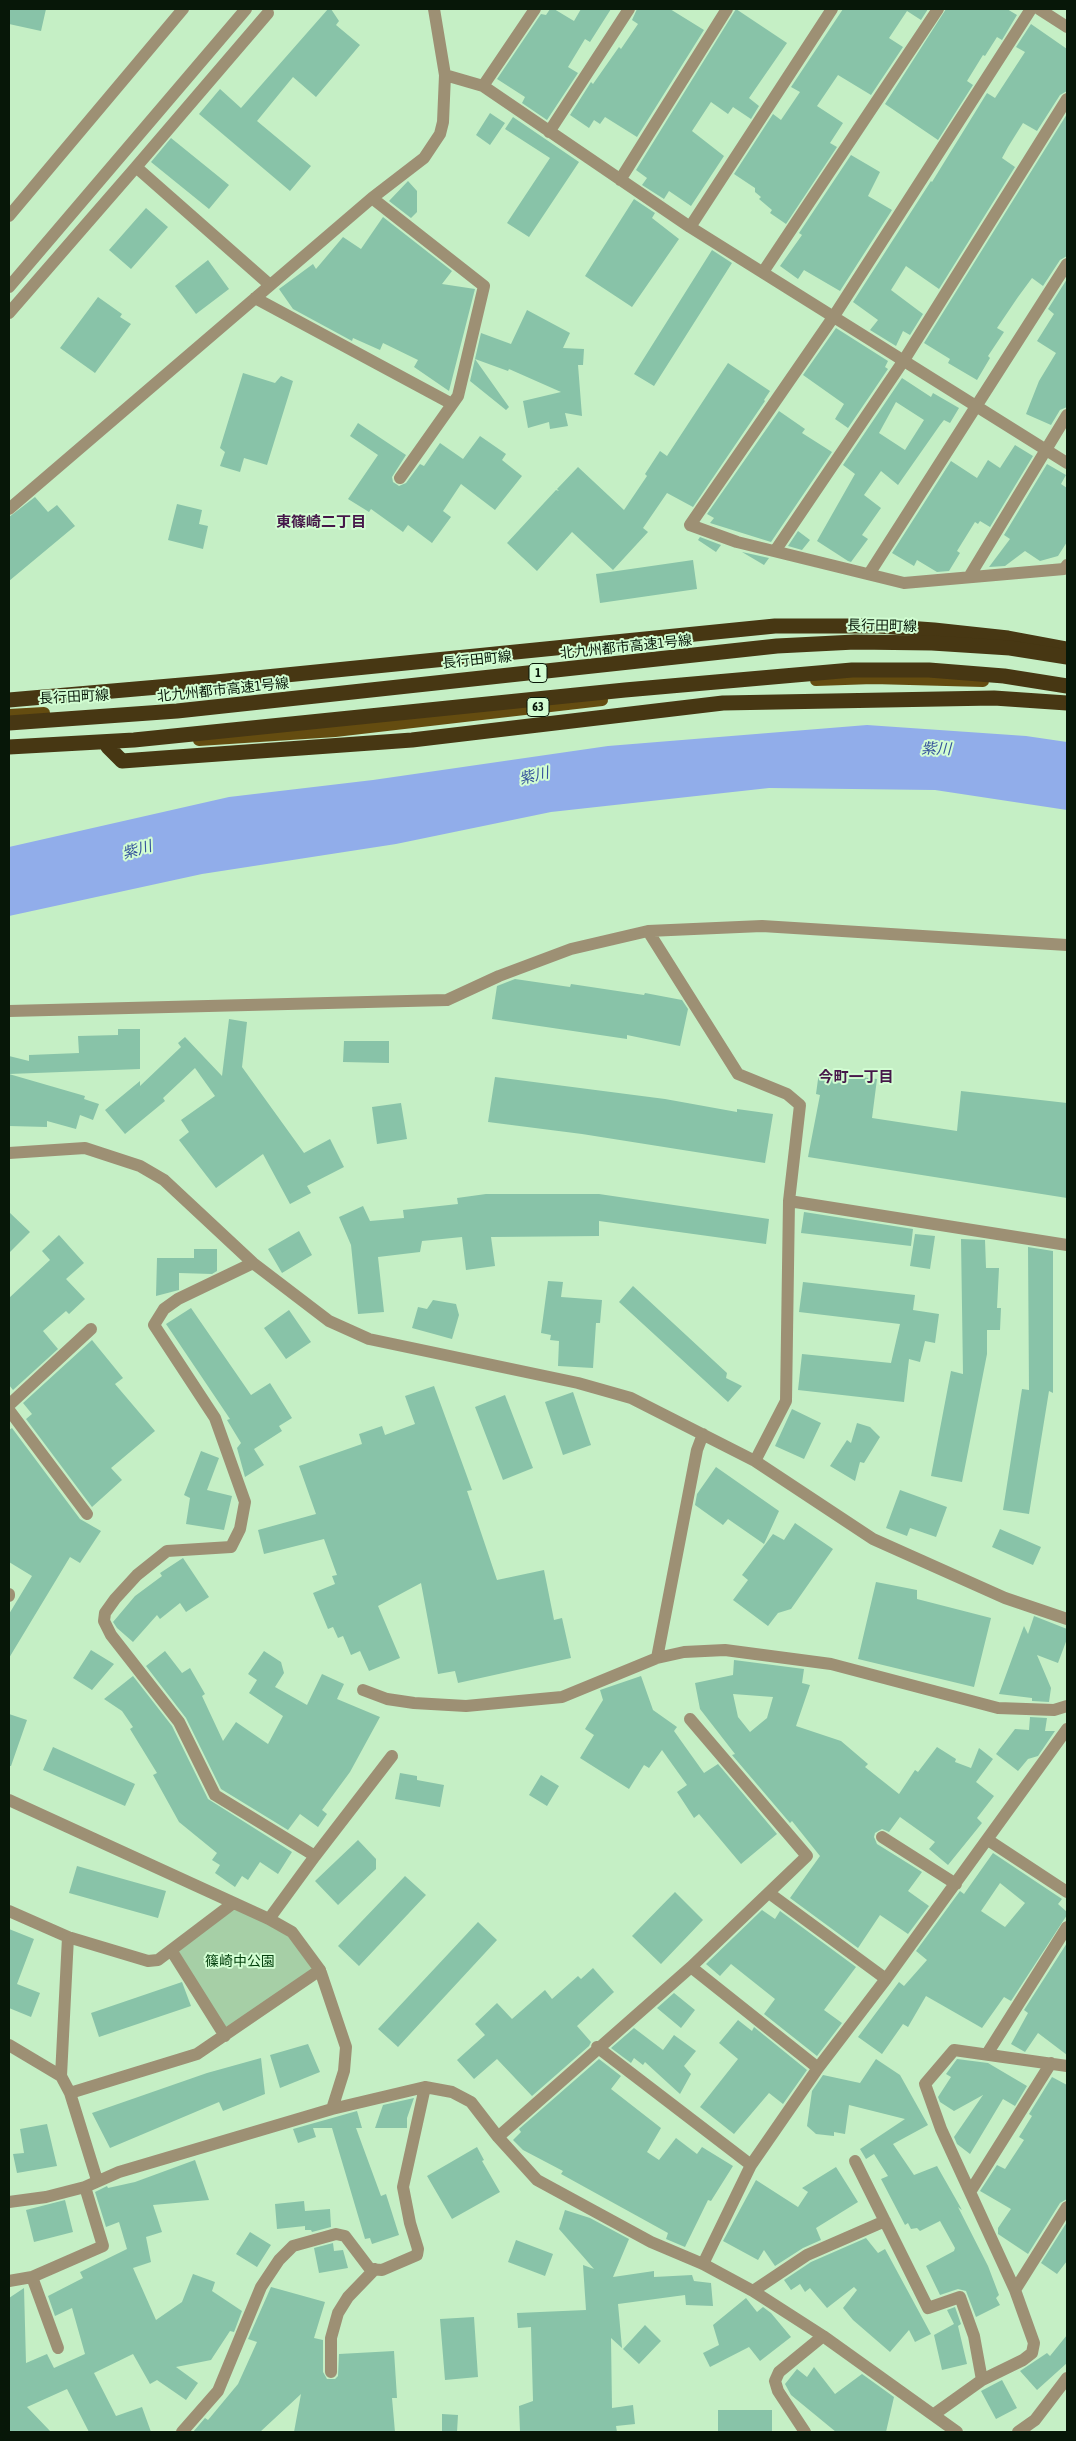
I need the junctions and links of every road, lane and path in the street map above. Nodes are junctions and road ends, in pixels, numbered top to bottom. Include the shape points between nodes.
1 (183, 9) edge
2 (246, 9) edge
3 (434, 9) edge
4 (535, 9) edge
5 (629, 9) edge
6 (727, 9) edge
7 (832, 9) edge
8 (938, 9) edge
9 (1031, 9) edge
10 (1039, 9) edge
11 (268, 13) dead end
12 (1067, 27) edge
13 (445, 75) junction
14 (483, 86) junction
15 (1067, 99) edge
16 (549, 132) junction
17 (136, 167) junction
18 (620, 180) junction
19 (372, 198) junction
20 (9, 216) edge
21 (690, 227) junction
22 (1067, 264) edge
23 (763, 272) junction
24 (270, 285) junction
25 (9, 287) edge
26 (255, 298) junction
27 (9, 312) edge
28 (834, 316) junction
29 (904, 360) junction
30 (452, 404) junction
31 (978, 406) junction
32 (1067, 415) edge
33 (1045, 449) junction
34 (1067, 463) edge
35 (400, 478) dead end
36 (9, 509) edge
37 (775, 551) junction
38 (1067, 565) edge
39 (869, 574) junction
40 (969, 577) junction
41 (1067, 649) edge
42 (1067, 656) edge
43 (1067, 686) edge
44 (1067, 692) edge
45 (9, 700) edge
46 (1067, 704) edge
47 (9, 715) edge
48 (9, 724) edge
49 (108, 747) junction
50 (9, 749) edge
51 (648, 930) junction
52 (1067, 946) edge
53 (9, 1011) edge
54 (9, 1153) edge
55 (789, 1201) junction
56 (1067, 1245) edge
57 (253, 1263) junction
58 (91, 1329) dead end
59 (9, 1405) edge
60 (9, 1410) edge
61 (703, 1434) junction
62 (755, 1461) junction
63 (88, 1514) dead end
64 (1067, 1619) edge
65 (657, 1658) junction
66 (364, 1690) dead end
67 (1067, 1706) edge
68 (690, 1719) dead end
69 (1067, 1728) edge
70 (392, 1756) dead end
71 (9, 1800) edge
72 (882, 1837) dead end
73 (988, 1840) junction
74 (315, 1856) junction
75 (956, 1884) junction
76 (1067, 1892) edge
77 (769, 1893) junction
78 (232, 1904) junction
79 (9, 1911) edge
80 (269, 1919) junction
81 (1067, 1927) edge
82 (68, 1937) junction
83 (171, 1950) junction
84 (691, 1967) junction
85 (320, 1970) junction
86 (886, 1979) junction
87 (225, 2036) junction
88 (9, 2045) edge
89 (597, 2047) junction
90 (987, 2054) junction
91 (1051, 2063) junction
92 (1067, 2066) edge
93 (818, 2068) junction
94 (61, 2076) junction
95 (425, 2087) junction
96 (70, 2093) junction
97 (332, 2109) junction
98 (498, 2137) junction
99 (855, 2161) dead end
100 (752, 2165) junction
101 (97, 2180) junction
102 (85, 2187) junction
103 (970, 2192) junction
104 (9, 2202) edge
105 (1067, 2207) edge
106 (885, 2221) junction
107 (703, 2264) junction
108 (375, 2269) junction
109 (32, 2278) junction
110 (9, 2281) edge
111 (1015, 2290) junction
112 (753, 2291) junction
113 (823, 2336) junction
114 (58, 2348) dead end
115 (331, 2372) dead end
116 (1067, 2378) edge
117 (982, 2380) junction
118 (933, 2415) junction
119 (182, 2432) edge
120 (805, 2432) edge
121 (957, 2432) edge
122 (1018, 2432) edge

1 - 20 street
2 - 25 street
3 - 13 street
4 - 14 street
5 - 16 street
6 - 18 street
7 - 21 street
8 - 23 street
9 - 28 street
10 - 12 street
11 - 17 street
13 - 14 street
13 - 19 street via 440,134 424,158
14 - 16 street
15 - 29 street
16 - 18 street
17 - 24 street
17 - 27 street
18 - 21 street
19 - 24 street
19 - 30 street via 484,286 471,350 458,396
21 - 23 street
22 - 31 street
23 - 28 street
24 - 26 street
26 - 30 street
26 - 36 street
28 - 29 street
28 - 37 street via 690,525 737,542
29 - 31 street
29 - 37 street
30 - 35 street
31 - 33 street
31 - 39 street
32 - 33 street
33 - 34 street
33 - 40 street
37 - 39 street
38 - 40 street via 1064,569
39 - 40 street via 904,583
41 - 45 highway via 1008,638 934,630 879,626 775,626
42 - 47 main road, 長行田町線 via 970,642 779,642 169,706
42 - 48 highway, 北九州都市高速1号線 / 1, bridge via 932,643 777,646 178,711
43 - 50 highway, 1 via 1004,676 929,670 852,670 144,739
44 - 49 main road, 63 via 1015,682 873,678 775,682 335,731
46 - 49 highway via 994,698 723,704 440,737 122,761
49 - 50 main road, 63
51 - 52 street via 762,926
51 - 53 street via 571,949 447,1000
51 - 55 street via 738,1074 787,1094 800,1106
54 - 57 street via 85,1148 140,1166 164,1180
55 - 56 street
55 - 62 street via 786,1401
57 - 61 street via 329,1321 369,1339 605,1390 632,1398
57 - 74 street via 178,1299 164,1309 154,1325 215,1418 245,1502 240,1529 231,1547 167,1551 137,1575 115,1599 105,1613 104,1621 111,1635 179,1722 215,1795
58 - 59 street
60 - 63 street
61 - 62 street
61 - 65 street via 697,1450
62 - 64 street via 873,1540 1005,1598
65 - 66 street via 562,1697 466,1706 414,1704
65 - 67 street via 684,1652 725,1650 831,1664 998,1708 1054,1710
68 - 77 street via 807,1856
69 - 73 street
70 - 74 street
71 - 78 street
72 - 75 street
73 - 75 street
73 - 76 street
74 - 80 street
75 - 86 street
77 - 84 street
77 - 86 street
78 - 80 street
78 - 83 street
79 - 82 street
80 - 85 street via 292,1932
81 - 90 street
82 - 83 street via 148,1961 158,1960
82 - 94 street
83 - 87 street
84 - 89 street
84 - 93 street
85 - 87 street
85 - 97 street via 346,2047 344,2071
86 - 93 street
87 - 96 street via 197,2054
88 - 94 street
89 - 98 street
89 - 100 street
90 - 91 street
90 - 103 street via 954,2050 925,2084 940,2129
91 - 92 street
91 - 103 street
93 - 100 street
94 - 96 street
95 - 97 street
95 - 98 street via 452,2092 471,2102
95 - 108 street via 403,2188 418,2248 417,2256 382,2270
96 - 101 street
97 - 101 street
98 - 107 street via 537,2180 651,2242
99 - 106 street
100 - 107 street
101 - 102 street
102 - 104 street
102 - 109 street via 103,2246
103 - 111 street
105 - 111 street
106 - 112 street via 807,2255
106 - 117 street via 928,2308 960,2297 974,2336
107 - 112 street
108 - 115 street via 348,2297 338,2313 331,2338
108 - 119 street via 361,2261 345,2236 336,2234 286,2251 261,2288 218,2390
109 - 110 street
109 - 114 street
111 - 117 street via 1034,2343 1032,2353
112 - 113 street
113 - 118 street
113 - 120 street via 779,2372 774,2381
116 - 122 street via 1034,2420
117 - 118 street
118 - 121 street

